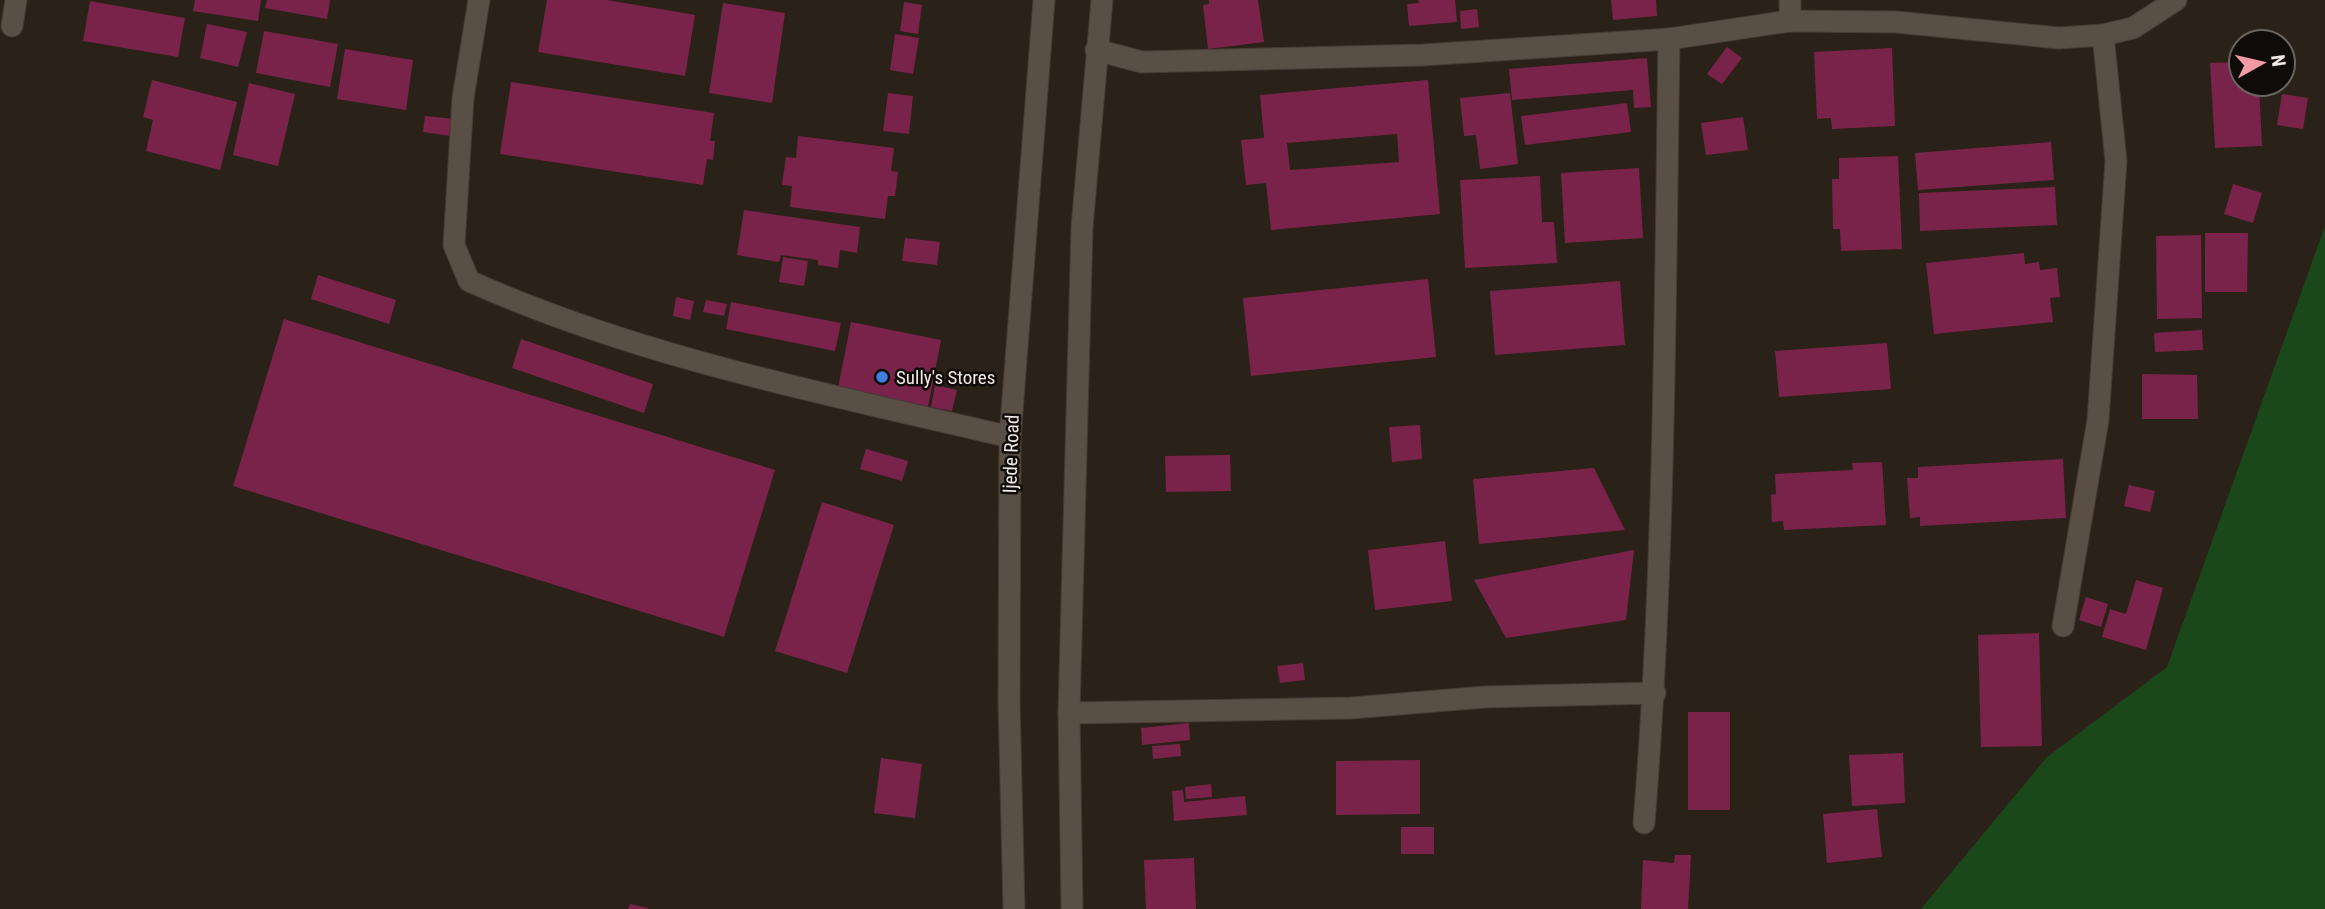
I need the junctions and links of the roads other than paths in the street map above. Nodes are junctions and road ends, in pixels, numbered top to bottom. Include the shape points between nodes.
1 (16, 0) edge
2 (479, 0) edge
3 (1044, 0) edge
4 (1102, 0) edge
5 (2176, 0) edge
6 (1790, 11) edge
7 (12, 26) dead end
8 (2103, 35) junction
9 (1669, 39) junction
10 (1096, 50) junction
11 (1010, 437) junction
12 (2063, 626) dead end
13 (1655, 693) junction
14 (1069, 713) junction
15 (1644, 823) dead end
16 (1014, 909) edge
17 (1072, 909) edge

1 - 7 street
2 - 11 street via 463,98 454,245 469,281 531,309 694,363
3 - 11 street, Ijede Road
4 - 10 street
5 - 8 street via 2133,29
6 - 8 street via 2059,38
6 - 9 street
8 - 12 street via 2115,174 2098,420
9 - 10 street via 1423,55 1142,62
9 - 13 street
10 - 14 street via 1082,227
11 - 16 street, Ijede Road
13 - 14 street via 1485,697 1351,708
13 - 15 street
14 - 17 street

